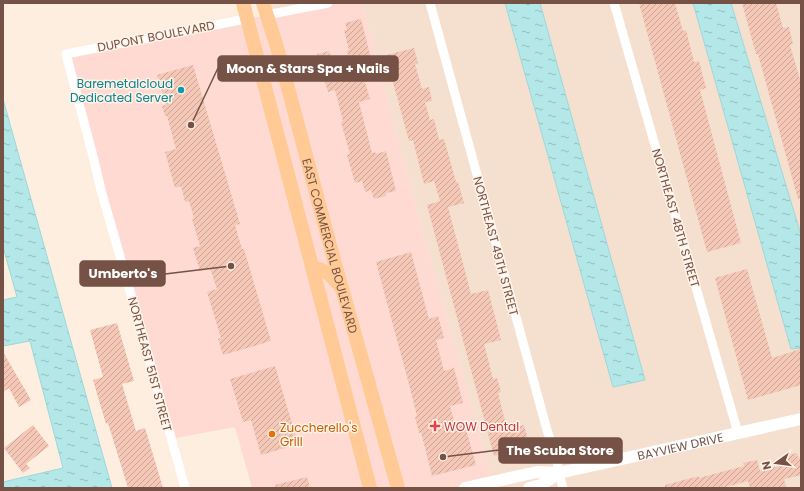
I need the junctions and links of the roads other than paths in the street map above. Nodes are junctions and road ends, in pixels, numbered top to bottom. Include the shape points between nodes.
1 (243, 3) edge
2 (328, 3) edge
3 (430, 3) edge
4 (614, 3) edge
5 (264, 9) edge
6 (246, 19) junction
7 (277, 47) junction
8 (66, 54) joint
9 (306, 244) junction
10 (334, 260) junction
11 (312, 268) junction
12 (342, 290) junction
13 (801, 419) edge
14 (738, 433) junction
15 (559, 473) junction
16 (185, 488) edge
17 (370, 488) edge
18 (398, 488) edge
19 (465, 488) edge
20 (529, 488) edge
21 (563, 488) edge

1 - 6 main road, EAST COMMERCIAL BOULEVARD
2 - 5 street
3 - 15 street, NORTHEAST 49TH STREET
4 - 14 street, NORTHEAST 48TH STREET
5 - 7 main road, EAST COMMERCIAL BOULEVARD
6 - 7 main road via 255,21
6 - 8 street, DUPONT BOULEVARD
6 - 9 main road, EAST COMMERCIAL BOULEVARD
7 - 10 main road, EAST COMMERCIAL BOULEVARD
8 - 16 street, NORTHEAST 51ST STREET via 101,190
9 - 10 main road via 325,259
9 - 11 main road, EAST COMMERCIAL BOULEVARD
10 - 12 main road, EAST COMMERCIAL BOULEVARD
11 - 12 main road via 322,269 330,274
11 - 17 main road, EAST COMMERCIAL BOULEVARD
12 - 18 main road, EAST COMMERCIAL BOULEVARD
13 - 14 street, BAYVIEW DRIVE
14 - 15 street, BAYVIEW DRIVE
15 - 19 street, BAYVIEW DRIVE via 537,472
15 - 20 street, BAYVIEW DRIVE via 541,485
15 - 21 street, NORTHEAST 49TH STREET

